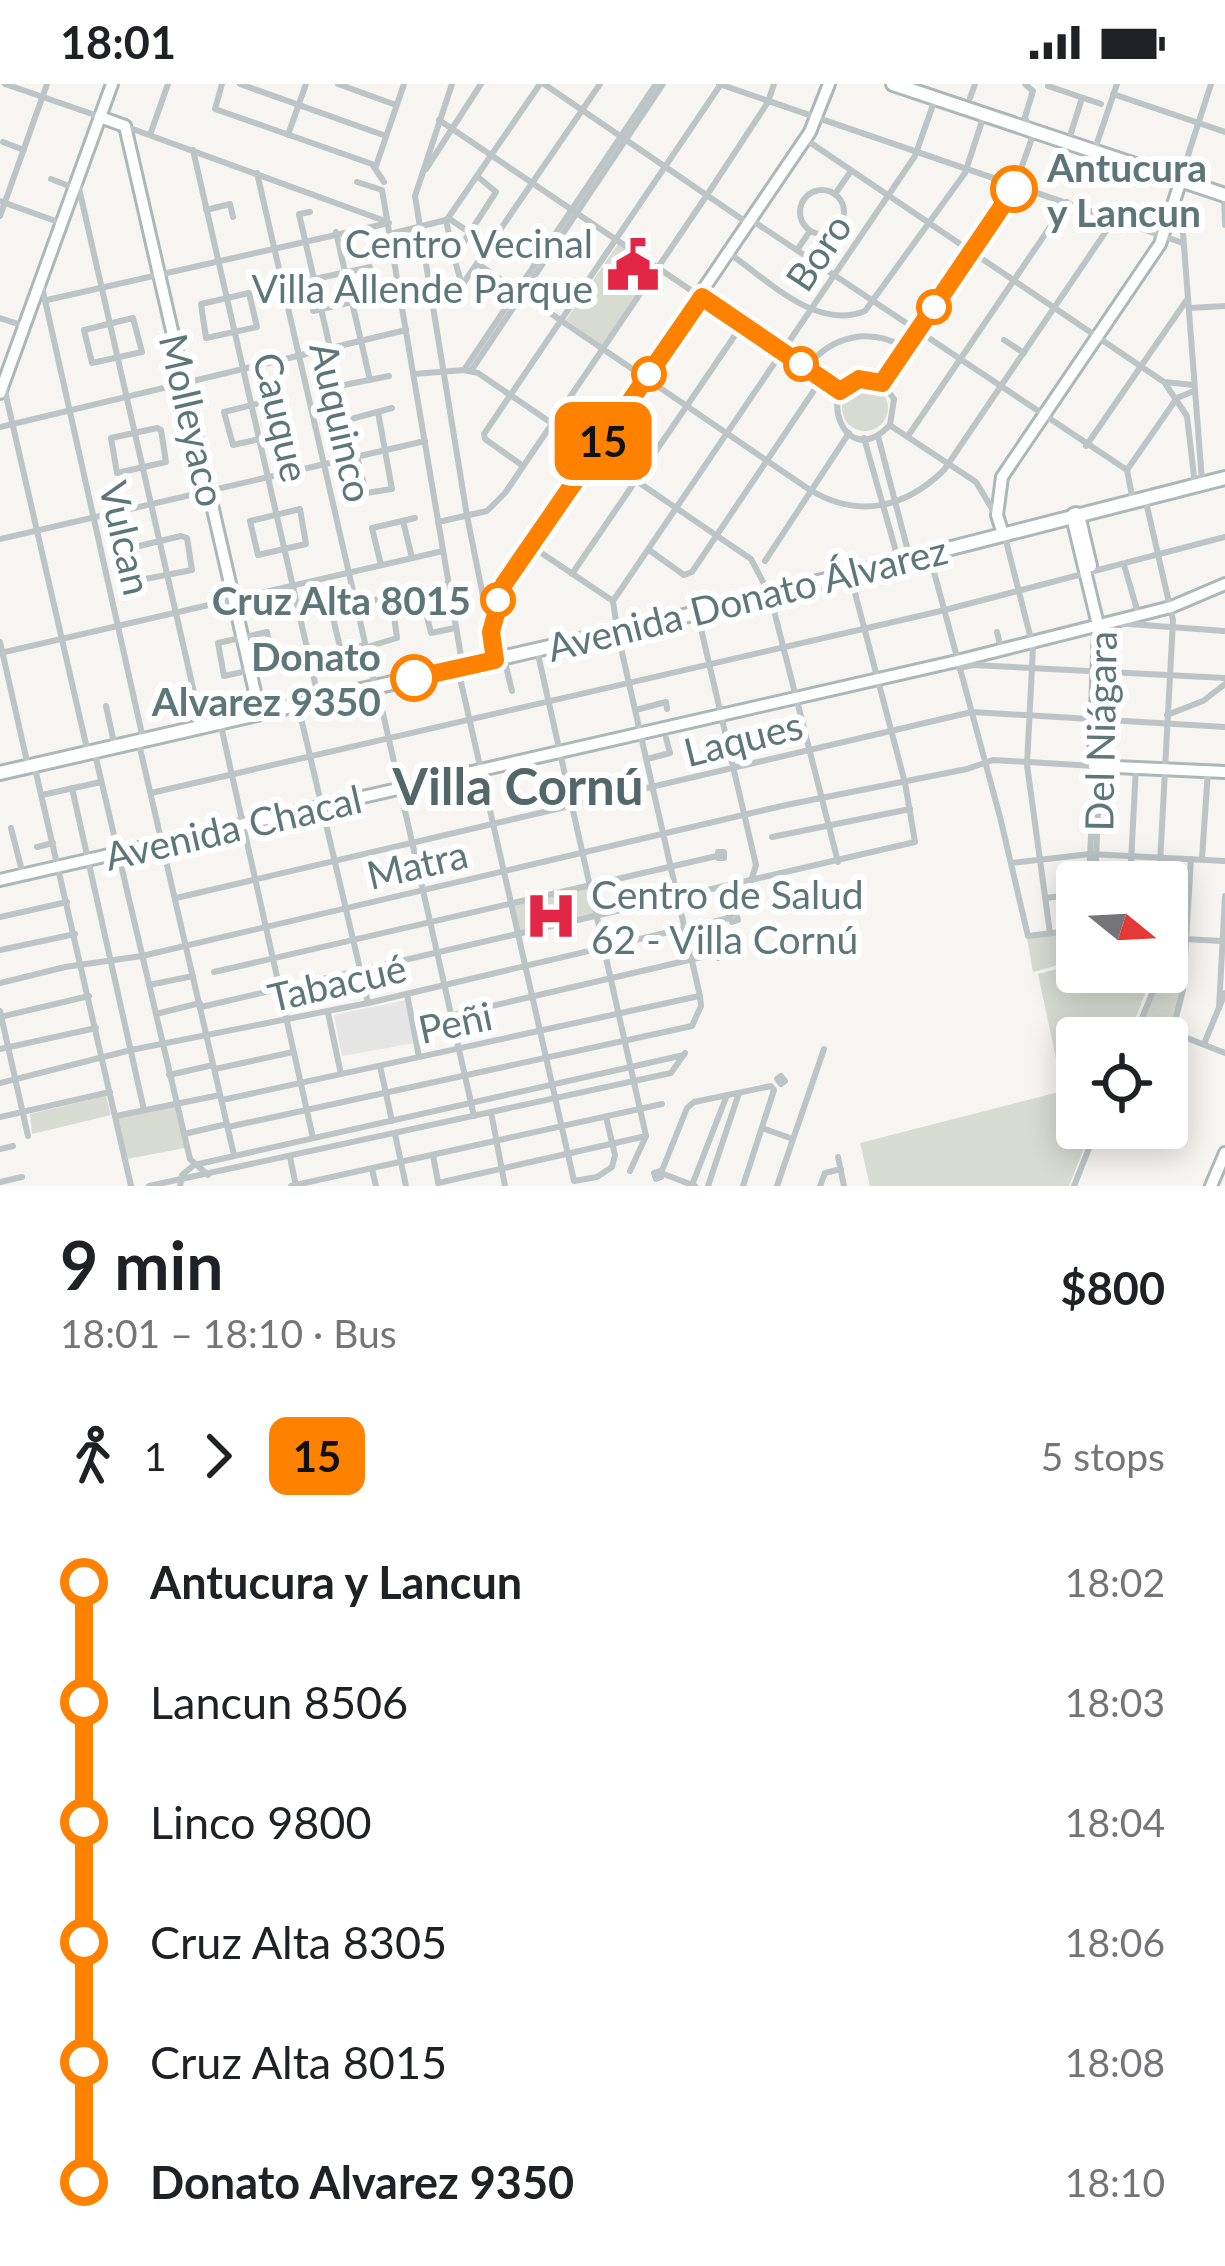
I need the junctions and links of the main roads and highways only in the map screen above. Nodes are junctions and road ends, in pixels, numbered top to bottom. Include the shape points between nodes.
1 (112, 84) edge
2 (831, 84) edge
3 (892, 84) edge
4 (929, 92) edge
5 (100, 117) junction
6 (1180, 180) junction
7 (1224, 195) edge
8 (2, 383) edge
9 (1225, 475) edge
10 (1075, 514) junction
11 (1002, 532) junction
12 (904, 557) junction
13 (1225, 584) edge
14 (768, 589) junction
15 (1105, 623) junction
16 (618, 628) junction
17 (498, 658) junction
18 (376, 685) junction
19 (297, 703) junction
20 (260, 712) junction
21 (140, 739) junction
22 (90, 751) junction
23 (0, 771) edge
24 (1225, 772) edge
25 (0, 880) edge
26 (1225, 1153) edge
27 (1211, 1186) edge

1 - 5 main road
2 - 17 main road via 806,140 500,592 491,632
3 - 4 main road
4 - 6 main road
5 - 8 main road
5 - 20 main road, Molleyaco via 124,126
6 - 7 main road
6 - 11 main road via 1164,236 1002,477
9 - 10 main road
10 - 11 main road
10 - 15 main road, Del Niágara
11 - 12 main road, Avenida Donato Álvarez
11 - 12 main road, Avenida Donato Álvarez
12 - 14 main road, Avenida Donato Álvarez
12 - 14 main road, Avenida Donato Álvarez
13 - 15 main road, Avenida Chacal via 1171,608
14 - 16 main road, Avenida Donato Álvarez
14 - 16 main road, Avenida Donato Álvarez
15 - 24 main road, Del Niágara via 1097,766
15 - 25 main road, Avenida Chacal via 958,664
16 - 17 main road, Avenida Donato Álvarez
16 - 17 main road, Avenida Donato Álvarez
17 - 18 main road, Avenida Donato Álvarez
18 - 19 main road, Avenida Donato Álvarez
18 - 19 main road, Avenida Donato Álvarez
19 - 20 main road, Avenida Donato Álvarez
20 - 21 main road, Avenida Donato Álvarez
20 - 21 main road, Avenida Donato Álvarez
21 - 22 main road, Avenida Donato Álvarez
21 - 22 main road, Avenida Donato Álvarez
22 - 23 main road, Avenida Donato Álvarez
26 - 27 main road

